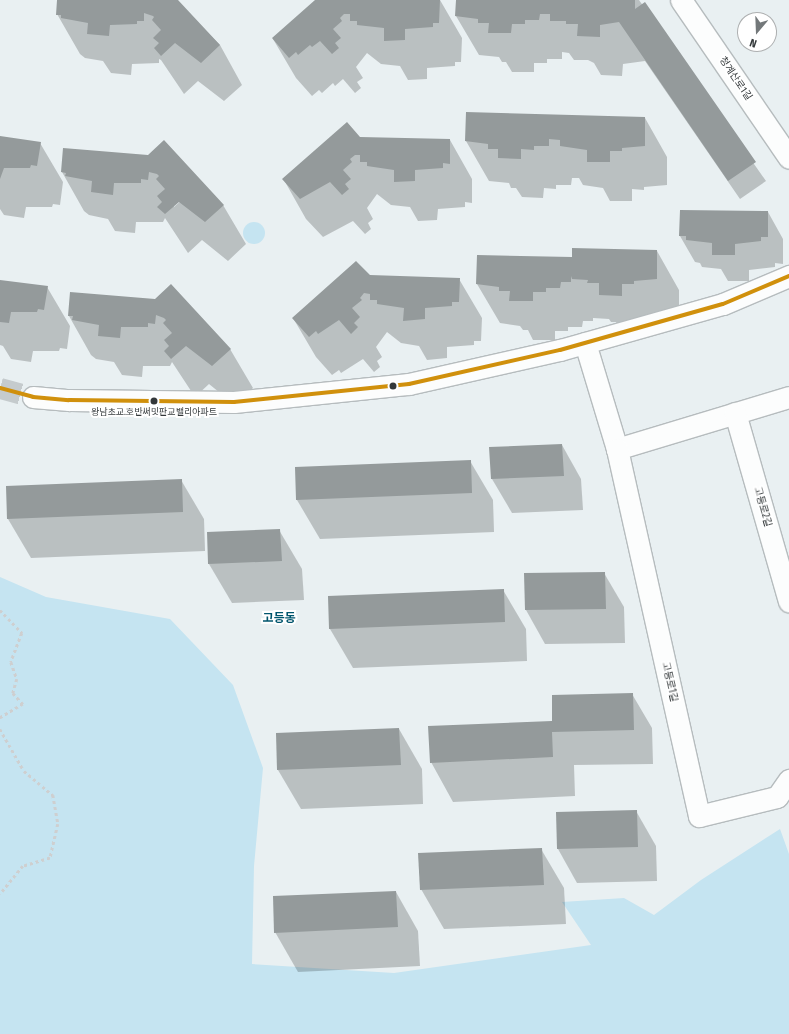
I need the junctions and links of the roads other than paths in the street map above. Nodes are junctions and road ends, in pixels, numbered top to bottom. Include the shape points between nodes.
1 (681, 0) edge
2 (789, 158) edge
3 (789, 276) edge
4 (585, 343) junction
5 (33, 397) tunnel mouth
6 (789, 397) edge
7 (735, 413) junction
8 (617, 449) junction
9 (789, 601) edge
10 (789, 780) edge

1 - 2 street, 청계산로1길
3 - 4 street via 724,304
4 - 5 street via 409,384 234,402 69,400
4 - 8 street, 고등로1길
6 - 7 street
7 - 8 street
7 - 9 street, 고등로2길
8 - 10 street, 고등로1길 via 699,816 777,797

